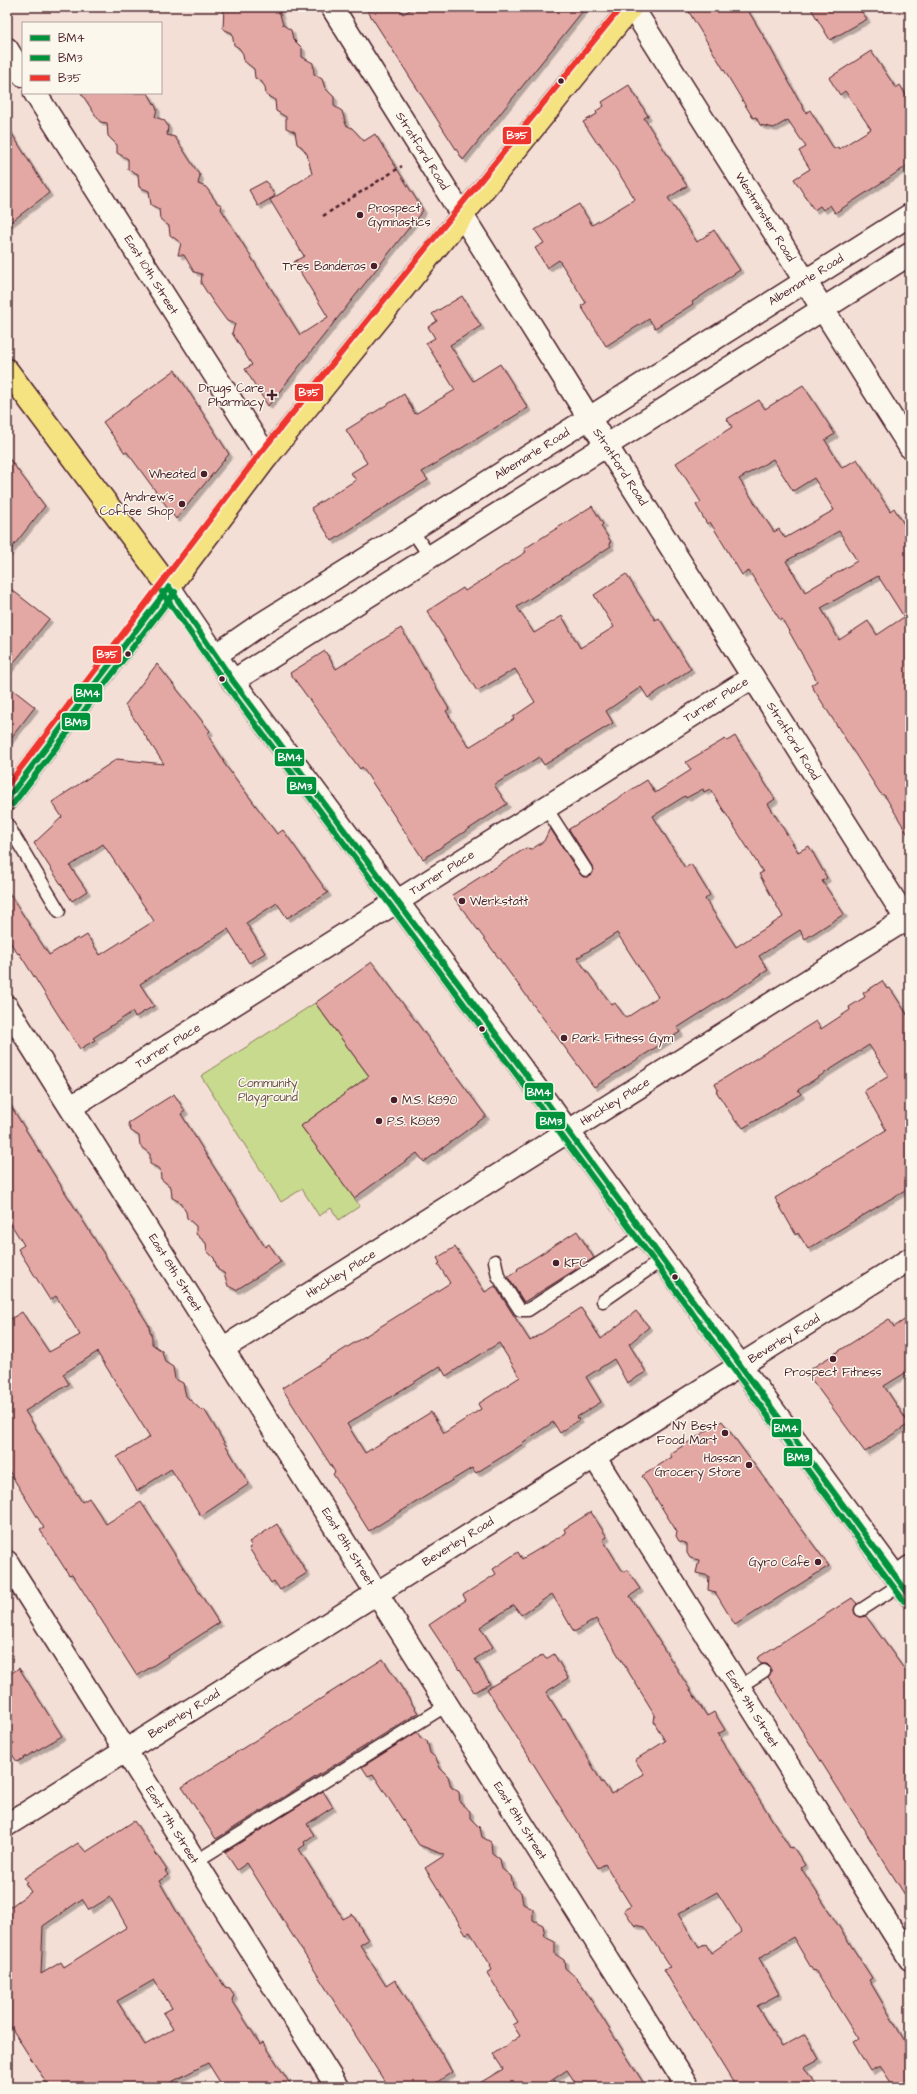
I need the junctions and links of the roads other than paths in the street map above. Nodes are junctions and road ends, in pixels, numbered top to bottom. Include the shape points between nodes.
1 (332, 7) edge
2 (632, 7) edge
3 (7, 49) edge
4 (22, 72) edge
5 (36, 94) edge
6 (910, 214) edge
7 (463, 216) junction
8 (910, 254) edge
9 (805, 281) junction
10 (823, 309) junction
11 (8, 373) edge
12 (589, 418) junction
13 (607, 445) junction
14 (910, 447) edge
15 (266, 457) junction
16 (412, 530) junction
17 (430, 557) junction
18 (169, 587) junction
19 (266, 621) junction
20 (285, 649) junction
21 (216, 655) junction
22 (753, 677) junction
23 (234, 681) junction
24 (7, 799) edge
25 (546, 808) junction
26 (7, 824) edge
27 (586, 870) dead end
28 (398, 902) junction
29 (59, 911) dead end
30 (908, 922) edge
31 (7, 1008) edge
32 (71, 1107) junction
33 (568, 1131) junction
34 (644, 1234) junction
35 (663, 1259) junction
36 (495, 1260) dead end
37 (910, 1260) edge
38 (603, 1301) dead end
39 (222, 1349) junction
40 (741, 1366) junction
41 (595, 1458) junction
42 (7, 1562) edge
43 (904, 1581) edge
44 (376, 1592) junction
45 (861, 1610) dead end
46 (764, 1671) dead end
47 (739, 1687) junction
48 (447, 1705) junction
49 (126, 1751) junction
50 (7, 1825) edge
51 (195, 1862) junction
52 (910, 1959) edge
53 (337, 2087) edge
54 (688, 2087) edge

1 - 7 street, Stratford Road
2 - 7 main road
2 - 9 street, Westminster Road
3 - 4 street
5 - 15 street, East 10th Street
6 - 9 street, Albemarle Road
7 - 12 street, Stratford Road
7 - 15 main road
8 - 10 street
9 - 10 street, Westminster Road
9 - 12 street, Albemarle Road
10 - 13 street
10 - 14 street, Westminster Road
11 - 18 main road
12 - 13 street, Stratford Road
12 - 16 street, Albemarle Road
13 - 17 street
13 - 22 street, Stratford Road
15 - 18 main road
16 - 17 lane
16 - 19 street, Albemarle Road
17 - 20 street
18 - 21 street
18 - 24 main road
19 - 20 street
19 - 21 street, Albemarle Road
20 - 23 street
21 - 23 street
22 - 25 street, Turner Place
22 - 30 street, Stratford Road
23 - 28 street
25 - 27 lane
25 - 28 street, Turner Place
26 - 29 lane
28 - 32 street, Turner Place
28 - 33 street
30 - 33 street, Hinckley Place
31 - 32 street, East 8th Street
32 - 39 street, East 8th Street
33 - 34 street
33 - 39 street, Hinckley Place
34 - 35 street
34 - 36 lane via 528,1310 520,1310 498,1276
35 - 38 lane
35 - 40 street
37 - 40 street, Beverley Road
39 - 44 street, East 8th Street
40 - 41 street, Beverley Road
40 - 43 street
41 - 44 street, Beverley Road
41 - 47 street, East 9th Street
42 - 49 street, East 7th Street
43 - 45 lane
44 - 48 street, East 8th Street
44 - 49 street, Beverley Road
46 - 47 lane
47 - 52 street, East 9th Street
48 - 51 lane
48 - 54 street, East 8th Street
49 - 50 street, Beverley Road
49 - 51 street, East 7th Street
51 - 53 street, East 7th Street

